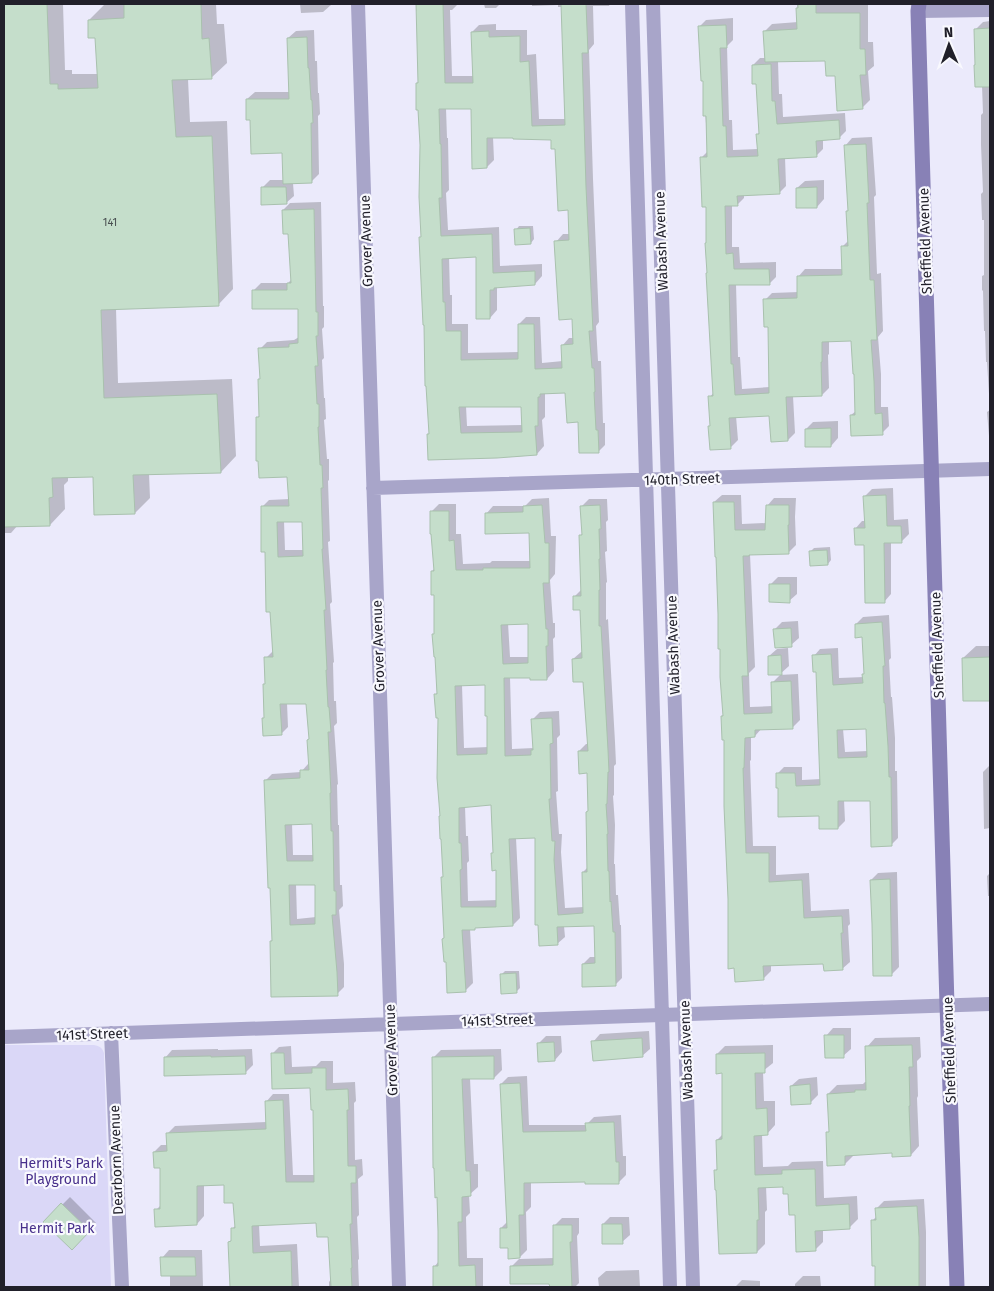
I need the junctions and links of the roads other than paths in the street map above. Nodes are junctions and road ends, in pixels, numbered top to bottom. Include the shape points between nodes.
1 (358, 4) edge
2 (632, 4) edge
3 (653, 4) edge
4 (919, 7) edge
5 (990, 10) edge
6 (990, 469) edge
7 (932, 471) junction
8 (668, 479) junction
9 (646, 480) junction
10 (373, 488) junction
11 (990, 1004) edge
12 (947, 1005) junction
13 (685, 1014) junction
14 (662, 1015) junction
15 (390, 1024) junction
16 (111, 1033) junction
17 (4, 1037) edge
18 (122, 1287) edge
19 (399, 1287) edge
20 (670, 1287) edge
21 (693, 1287) edge
22 (957, 1287) edge

1 - 10 street, Grover Avenue
2 - 9 street, Wabash Avenue
3 - 8 street, Wabash Avenue
4 - 5 street
4 - 7 street, Sheffield Avenue
6 - 7 street, 140th Street
7 - 8 street, 140th Street
7 - 12 street, Sheffield Avenue
8 - 9 street, 140th Street
8 - 13 street, Wabash Avenue
9 - 10 street, 140th Street
9 - 14 street, Wabash Avenue
10 - 15 street, Grover Avenue
11 - 12 street, 141st Street
12 - 13 street, 141st Street
12 - 22 street, Sheffield Avenue
13 - 14 street, 141st Street
13 - 21 street, Wabash Avenue
14 - 15 street, 141st Street
14 - 20 street, Wabash Avenue
15 - 16 street, 141st Street
15 - 19 street, Grover Avenue
16 - 17 street, 141st Street
16 - 18 street, Dearborn Avenue

